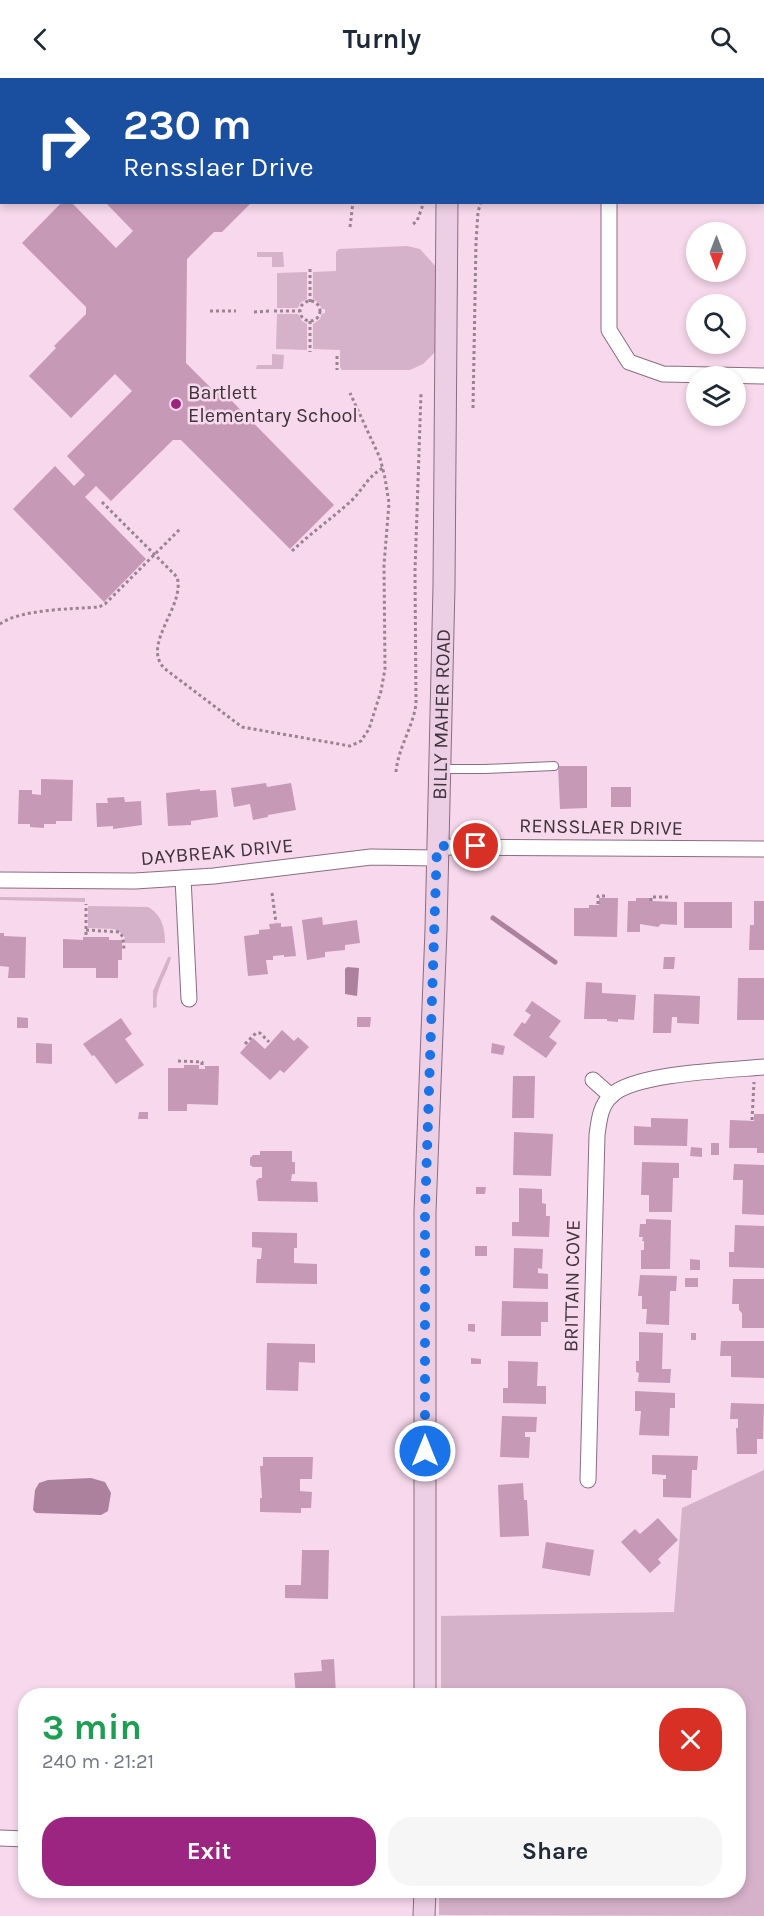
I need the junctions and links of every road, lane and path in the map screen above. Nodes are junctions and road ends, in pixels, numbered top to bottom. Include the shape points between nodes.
1 (353, 204) edge
2 (423, 204) edge
3 (447, 204) edge
4 (480, 204) edge
5 (609, 204) edge
6 (412, 224) dead end
7 (350, 227) dead end
8 (310, 269) dead end
9 (310, 302) junction
10 (210, 311) dead end
11 (236, 311) dead end
12 (300, 311) junction
13 (254, 312) dead end
14 (310, 321) junction
15 (310, 352) dead end
16 (337, 356) dead end
17 (337, 370) dead end
18 (764, 376) edge
19 (350, 393) dead end
20 (421, 393) dead end
21 (473, 408) dead end
22 (382, 468) junction
23 (102, 502) dead end
24 (180, 529) dead end
25 (292, 551) dead end
26 (154, 555) junction
27 (0, 624) edge
28 (554, 766) dead end
29 (440, 769) junction
30 (396, 772) dead end
31 (764, 849) edge
32 (437, 852) junction
33 (183, 878) junction
34 (0, 880) edge
35 (272, 893) dead end
36 (608, 896) dead end
37 (669, 897) dead end
38 (651, 901) dead end
39 (86, 904) dead end
40 (598, 904) dead end
41 (276, 923) dead end
42 (86, 930) junction
43 (86, 935) dead end
44 (124, 950) dead end
45 (189, 999) dead end
46 (269, 1042) dead end
47 (245, 1044) dead end
48 (178, 1061) dead end
49 (764, 1067) edge
50 (202, 1068) dead end
51 (593, 1080) dead end
52 (754, 1081) dead end
53 (611, 1096) junction
54 (752, 1119) dead end
55 (588, 1480) dead end
56 (425, 1688) edge
57 (0, 1838) edge
58 (18, 1839) edge
59 (424, 1898) edge
60 (424, 1916) edge

1 - 7 path
2 - 6 path
3 - 29 main road, BILLY MAHER ROAD
4 - 21 path via 476,242
5 - 18 street via 609,330 629,362 663,374
8 - 9 path
9 - 12 path via 302,305
9 - 14 path via 316,304 320,313
10 - 11 path
12 - 13 path
12 - 14 path
14 - 15 path
16 - 17 path
19 - 22 path
20 - 30 path via 414,572 416,704
22 - 25 path via 352,500
22 - 26 path via 389,503 384,565 386,669 369,729 354,745 242,727 165,669 161,665 159,640 178,597 179,584 172,570
23 - 26 path
24 - 26 path
26 - 27 path via 99,607 54,609
28 - 29 lane
29 - 32 main road, BILLY MAHER ROAD
31 - 32 street, RENSSLAER DRIVE
32 - 33 street, DAYBREAK DRIVE
32 - 56 main road, BILLY MAHER ROAD via 425,1212
33 - 34 street, DAYBREAK DRIVE
33 - 45 street
35 - 41 path
36 - 40 path via 598,896
37 - 38 path via 651,897
39 - 42 path
42 - 43 path
42 - 44 path via 119,932
46 - 47 path via 256,1033
48 - 50 path via 202,1062
49 - 53 street via 643,1080
51 - 53 street
52 - 54 path
53 - 55 street, BRITTAIN COVE via 603,1106 597,1135
57 - 58 street
59 - 60 main road

